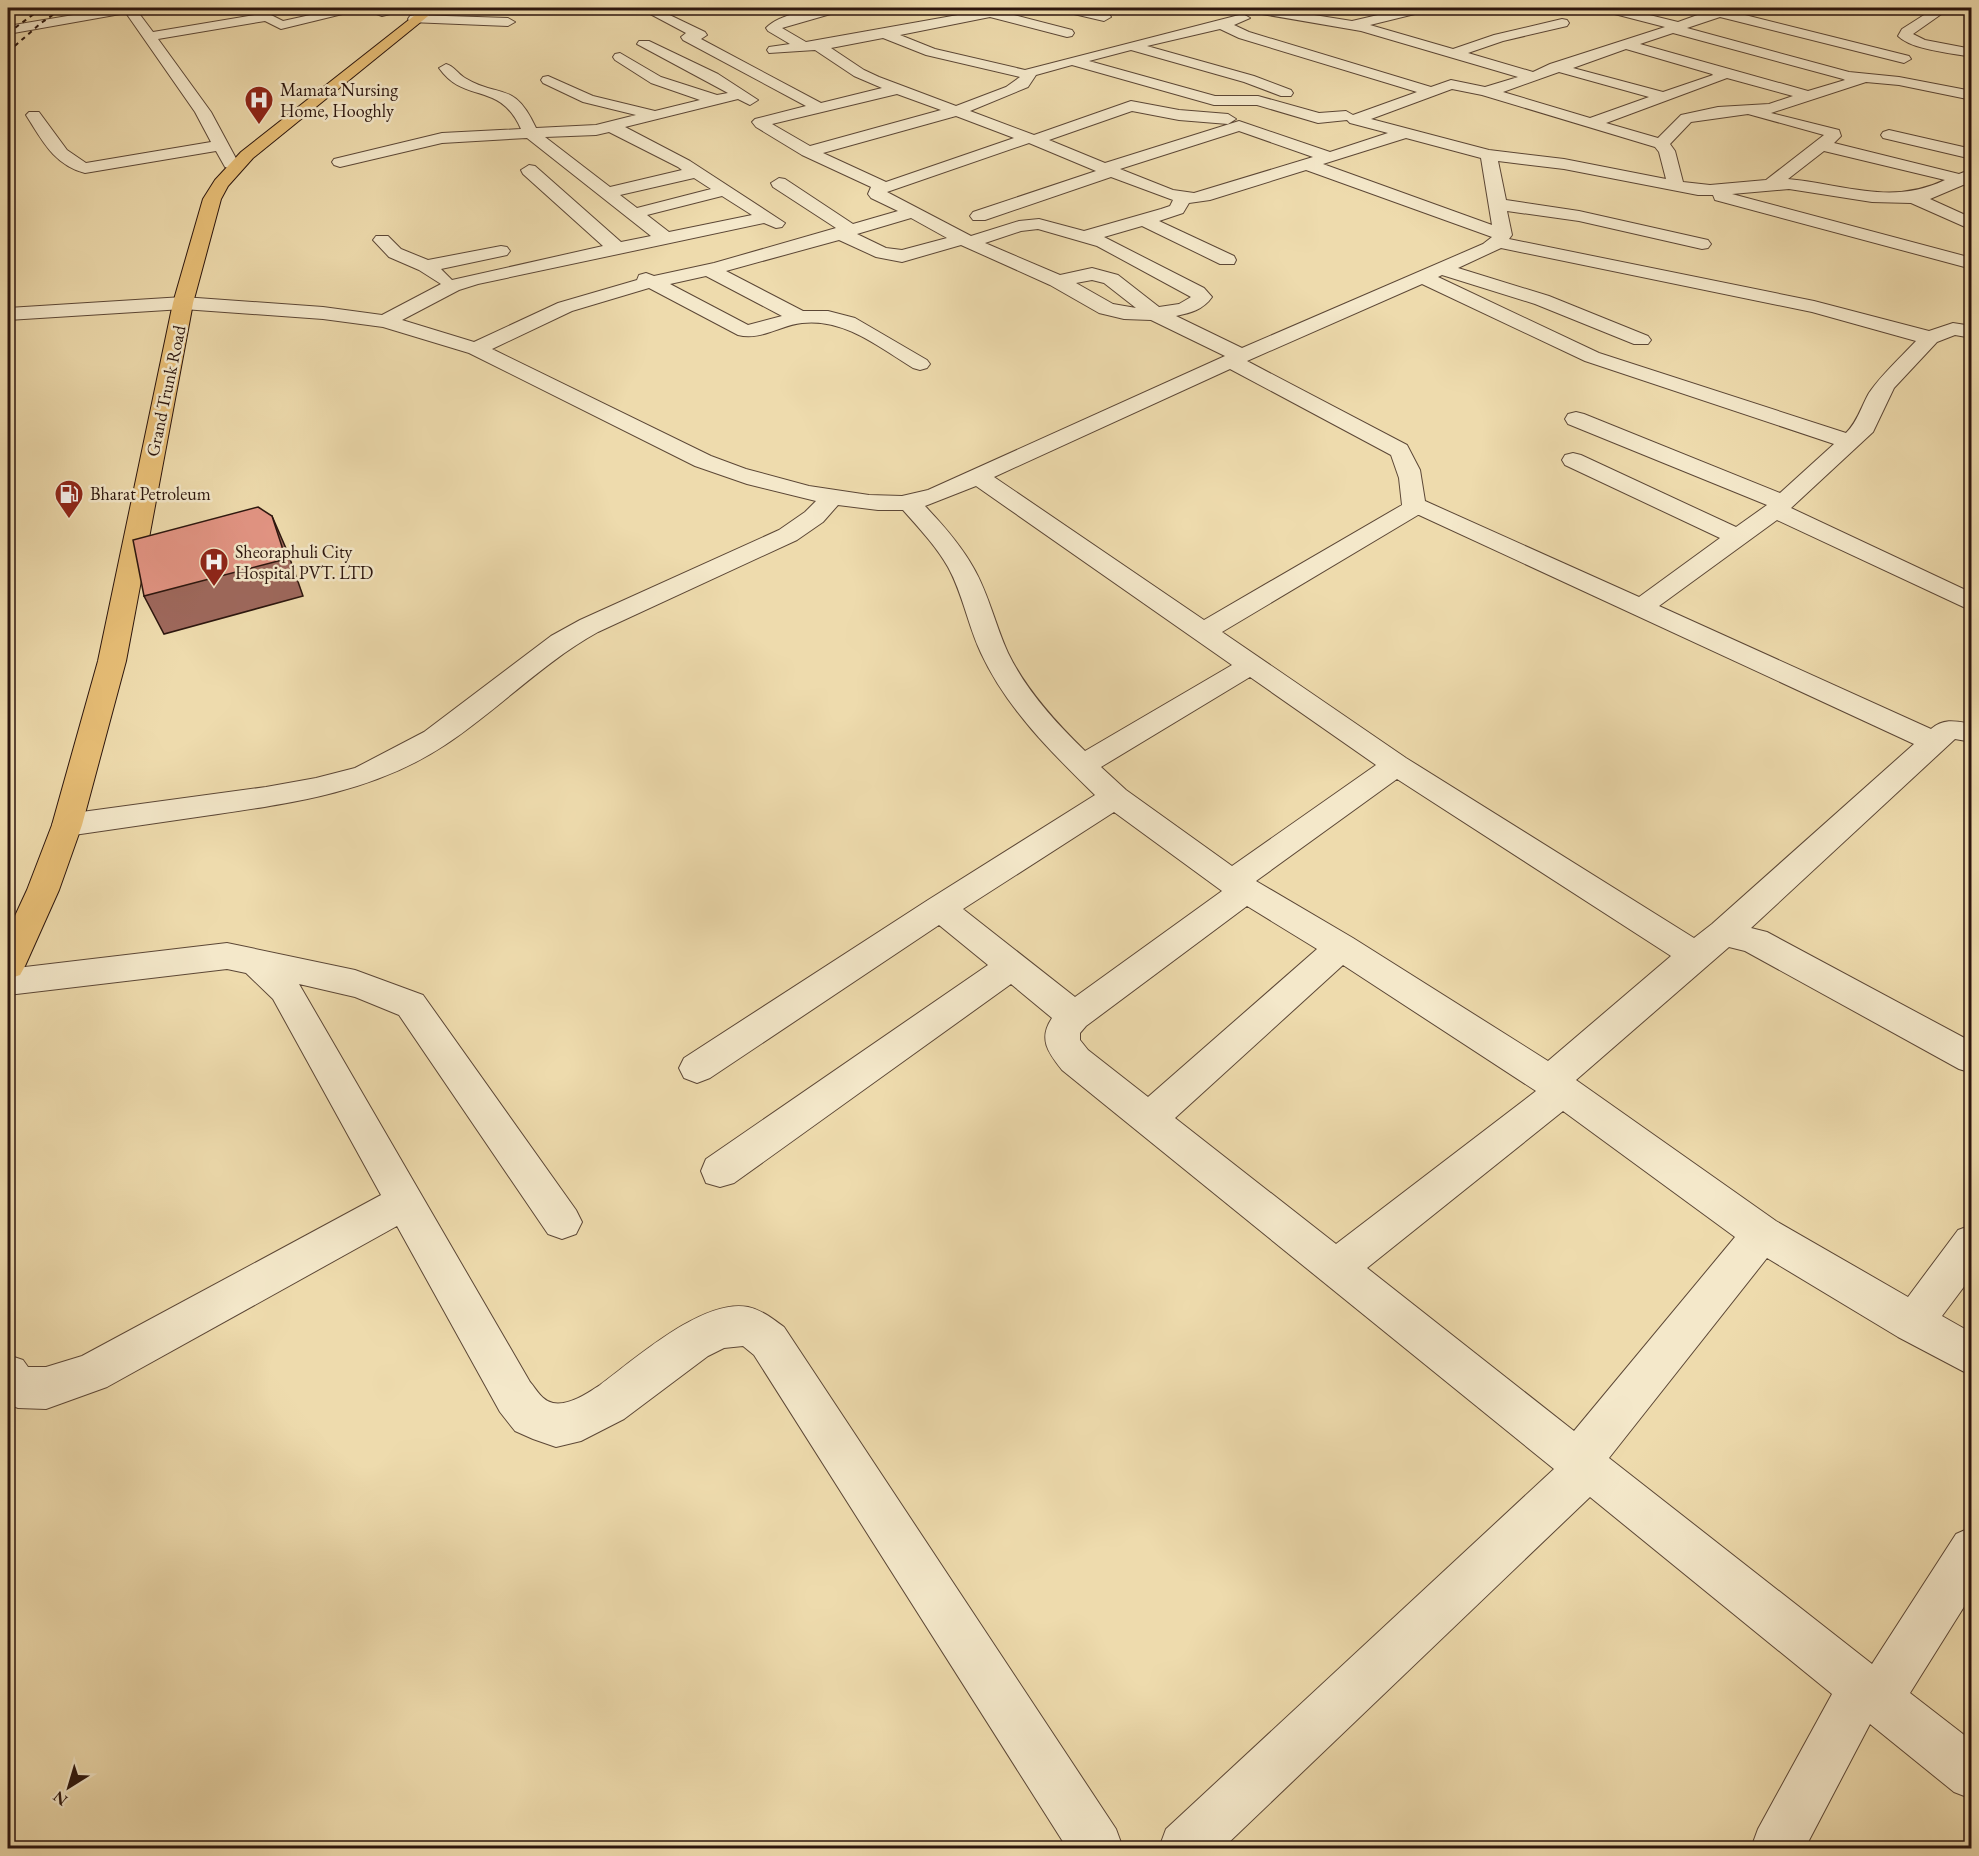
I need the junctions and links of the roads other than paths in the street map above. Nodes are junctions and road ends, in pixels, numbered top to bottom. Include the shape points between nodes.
1 (129, 8) edge
2 (252, 8) edge
3 (357, 8) edge
4 (369, 8) edge
5 (837, 8) edge
6 (1011, 8) edge
7 (1066, 8) edge
8 (1299, 8) edge
9 (1422, 8) edge
10 (1608, 8) edge
11 (1950, 8) edge
12 (1259, 9) edge
13 (680, 10) dead end
14 (1725, 10) edge
15 (415, 11) edge
16 (652, 11) edge
17 (1280, 13) junction
18 (993, 14) junction
19 (267, 17) junction
20 (1104, 17) dead end
21 (508, 22) dead end
22 (1562, 22) dead end
23 (1222, 25) junction
24 (1355, 25) junction
25 (1674, 27) junction
26 (8, 30) edge
27 (1067, 33) dead end
28 (885, 34) junction
29 (148, 37) junction
30 (851, 40) junction
31 (644, 44) dead end
32 (1624, 44) junction
33 (811, 46) junction
34 (1132, 46) junction
35 (1476, 46) junction
36 (774, 50) dead end
37 (870, 50) dead end
38 (1454, 53) junction
39 (1971, 53) edge
40 (620, 57) dead end
41 (1904, 59) dead end
42 (1073, 61) junction
43 (446, 68) dead end
44 (1553, 68) junction
45 (1717, 71) junction
46 (1029, 75) junction
47 (1531, 76) junction
48 (1863, 78) junction
49 (548, 80) dead end
50 (897, 89) junction
51 (1181, 91) junction
52 (1430, 91) junction
53 (1485, 91) junction
54 (740, 94) junction
55 (1809, 96) junction
56 (1971, 96) edge
57 (1665, 97) junction
58 (716, 100) junction
59 (819, 107) junction
60 (1147, 108) junction
61 (1744, 110) junction
62 (956, 111) junction
63 (34, 115) dead end
64 (655, 116) junction
65 (774, 117) junction
66 (1350, 118) junction
67 (1593, 123) junction
68 (908, 124) junction
69 (1246, 127) junction
70 (612, 128) junction
71 (927, 133) dead end
72 (531, 134) junction
73 (1403, 134) junction
74 (1889, 135) dead end
75 (1031, 139) junction
76 (1661, 144) junction
77 (1821, 145) junction
78 (221, 146) junction
79 (956, 147) dead end
80 (808, 152) junction
81 (1971, 154) edge
82 (1489, 155) junction
83 (976, 156) junction
84 (1330, 157) junction
85 (340, 162) dead end
86 (1306, 164) junction
87 (233, 168) junction
88 (529, 170) dead end
89 (1109, 170) junction
90 (1286, 170) junction
91 (696, 172) junction
92 (1964, 182) edge
93 (779, 183) dead end
94 (1772, 183) junction
95 (1676, 186) junction
96 (884, 187) junction
97 (726, 190) junction
98 (1698, 190) junction
99 (604, 193) junction
100 (1183, 197) junction
101 (1914, 198) junction
102 (1355, 200) dead end
103 (1496, 204) junction
104 (911, 211) junction
105 (632, 213) junction
106 (767, 217) junction
107 (1144, 220) junction
108 (1971, 225) edge
109 (943, 228) junction
110 (597, 231) junction
111 (845, 232) junction
112 (574, 236) dead end
113 (1083, 237) junction
114 (665, 238) junction
115 (1501, 239) junction
116 (382, 240) dead end
117 (966, 240) junction
118 (805, 243) junction
119 (1702, 244) dead end
120 (517, 247) dead end
121 (618, 258) junction
122 (1227, 260) dead end
123 (1971, 264) edge
124 (426, 266) junction
125 (709, 270) junction
126 (1431, 273) junction
127 (1059, 281) junction
128 (650, 282) junction
129 (452, 286) junction
130 (183, 303) junction
131 (8, 314) edge
132 (1157, 315) junction
133 (800, 317) junction
134 (385, 321) junction
135 (1971, 332) edge
136 (1930, 338) junction
137 (1641, 340) dead end
138 (477, 349) junction
139 (1236, 358) junction
140 (920, 364) dead end
141 (1576, 419) dead end
142 (1850, 442) junction
143 (1573, 460) dead end
144 (977, 476) junction
145 (833, 497) junction
146 (909, 502) junction
147 (1779, 507) junction
148 (1414, 508) junction
149 (1738, 537) junction
150 (1971, 603) edge
151 (1641, 607) junction
152 (1203, 632) junction
153 (1251, 665) junction
154 (1957, 728) edge
155 (1082, 765) junction
156 (1396, 765) junction
157 (1115, 797) junction
158 (67, 825) junction
159 (1239, 887) junction
160 (940, 908) junction
161 (1724, 933) junction
162 (1341, 948) junction
163 (1695, 955) junction
164 (257, 963) junction
165 (8, 966) edge
166 (1012, 966) junction
167 (8, 982) edge
168 (1074, 1016) junction
169 (1971, 1059) edge
170 (697, 1068) dead end
171 (1557, 1086) junction
172 (1149, 1118) junction
173 (720, 1171) dead end
174 (406, 1201) junction
175 (562, 1222) dead end
176 (1762, 1234) junction
177 (1971, 1243) edge
178 (1337, 1268) junction
179 (1913, 1323) junction
180 (1971, 1356) edge
181 (8, 1375) edge
182 (1583, 1464) junction
183 (1971, 1550) edge
184 (1871, 1693) junction
185 (1971, 1774) edge
186 (1097, 1848) edge
187 (1185, 1848) edge
188 (1777, 1848) edge

1 - 26 street
1 - 29 street
2 - 19 street
3 - 19 street via 280,25
4 - 15 street via 382,12
5 - 33 street via 773,28
6 - 18 street
7 - 20 street
8 - 17 street
9 - 24 street
10 - 25 street
11 - 39 street via 1905,36
12 - 17 street
12 - 23 street
13 - 16 street
14 - 25 street
14 - 41 street
15 - 21 street
15 - 87 main road, Grand Trunk Road
16 - 59 street via 700,35 688,37
17 - 24 street
18 - 27 street
18 - 28 street
19 - 29 street
22 - 35 street
23 - 34 street
23 - 52 street
24 - 38 street
25 - 32 street
25 - 48 street
28 - 30 street
28 - 46 street via 931,52
29 - 78 street via 203,111
30 - 33 street
30 - 37 street
31 - 54 street
32 - 44 street
32 - 45 street
33 - 36 street
33 - 50 street
34 - 42 street
34 - 66 street via 1249,79
35 - 38 street
35 - 44 street
38 - 47 street
40 - 58 street via 656,80
42 - 46 street
42 - 51 street
43 - 72 street via 466,86 512,102
44 - 47 street
44 - 57 street
45 - 55 street
45 - 57 street via 1720,77
46 - 62 street via 1023,84 1011,90
47 - 53 street
48 - 55 street
48 - 56 street
49 - 64 street via 588,99
50 - 59 street
50 - 62 street
51 - 60 street
51 - 66 street via 1225,101 1268,103 1318,118
52 - 53 street via 1451,84
52 - 66 street
53 - 67 street
54 - 58 street
54 - 65 street
55 - 61 street via 1771,108
57 - 67 street
58 - 64 street
59 - 65 street
60 - 69 street via 1223,118
60 - 75 street via 1121,108
61 - 76 street via 1686,118
61 - 77 street via 1833,133
62 - 68 street
62 - 75 street
63 - 78 street via 64,157 85,168
64 - 70 street
65 - 80 street via 760,124
66 - 73 street
67 - 76 street
68 - 71 street
68 - 80 street
69 - 84 street
69 - 89 street via 1231,126
70 - 72 street
70 - 91 street
72 - 85 street via 442,138
72 - 99 street
73 - 82 street
73 - 84 street
74 - 81 street
75 - 83 street
75 - 89 street
76 - 95 street via 1667,151
77 - 92 street
77 - 94 street
78 - 87 street
79 - 83 street
80 - 96 street
82 - 95 street via 1564,164
82 - 103 street
83 - 96 street
84 - 86 street
86 - 90 street
86 - 115 street
87 - 130 main road, Grand Trunk Road via 212,199
88 - 110 street
89 - 100 street
89 - 109 street
90 - 100 street via 1204,196
90 - 102 street
91 - 97 street
91 - 99 street
92 - 101 street
93 - 111 street
94 - 98 street via 1720,192
94 - 101 street
95 - 98 street
96 - 104 street via 878,194
97 - 105 street
97 - 106 street
98 - 123 street
99 - 105 street
100 - 107 street via 1177,209
101 - 108 street
103 - 115 street
103 - 119 street via 1579,216
104 - 109 street
104 - 111 street
105 - 114 street
106 - 114 street
106 - 118 street
107 - 113 street
107 - 122 street
109 - 117 street
110 - 112 street
110 - 121 street
111 - 117 street via 882,253 902,256
111 - 118 street
113 - 117 street via 1029,223
113 - 132 street via 1114,247 1202,297
114 - 121 street
115 - 126 street
115 - 136 street via 1814,307
116 - 124 street via 395,252
117 - 127 street
118 - 125 street
120 - 124 street
121 - 128 street
121 - 129 street via 512,269
124 - 129 street
125 - 128 street
125 - 133 street
126 - 137 street via 1542,300
126 - 139 street
126 - 142 street via 1592,357
127 - 132 street via 1114,311
127 - 132 street via 1092,274 1111,279
128 - 133 street via 745,331
128 - 138 street via 565,308
129 - 134 street
130 - 131 street
130 - 134 street
130 - 158 main road, Grand Trunk Road via 112,661
132 - 139 street
133 - 140 street via 848,322
134 - 138 street
135 - 136 street via 1953,329
136 - 142 street via 1887,384 1865,427
138 - 145 street via 736,475
139 - 144 street
139 - 148 street via 1399,450 1410,469
141 - 147 street
142 - 147 street
143 - 149 street
144 - 146 street via 936,495
144 - 152 street
145 - 146 street via 874,503
145 - 158 street via 814,517 788,535 560,642 434,739 365,775 266,797
146 - 155 street via 944,541 962,569 995,654 1017,690 1045,729
147 - 149 street
147 - 150 street
148 - 151 street via 1430,510
148 - 152 street
149 - 151 street
151 - 154 street
152 - 153 street
153 - 155 street
153 - 156 street
154 - 161 street
155 - 157 street
156 - 159 street
156 - 163 street
157 - 159 street
157 - 160 street
158 - 165 main road, Grand Trunk Road
159 - 162 street
159 - 168 street
160 - 166 street
160 - 170 street
161 - 163 street
161 - 169 street via 1755,941
162 - 171 street
162 - 172 street
163 - 171 street
164 - 167 street via 227,956
164 - 174 street via 285,990
164 - 175 street via 360,984 411,1005
166 - 168 street
166 - 173 street
168 - 172 street via 1063,1030 1062,1044 1075,1060
171 - 176 street
171 - 178 street
172 - 178 street
174 - 181 street via 92,1373 46,1388 18,1387
174 - 186 street via 515,1397 533,1419 559,1427 587,1419 704,1335 730,1325 749,1326 769,1341
176 - 179 street
176 - 182 street
177 - 179 street
178 - 182 street
179 - 180 street
182 - 184 street
182 - 187 street
183 - 184 street
184 - 185 street
184 - 188 street

